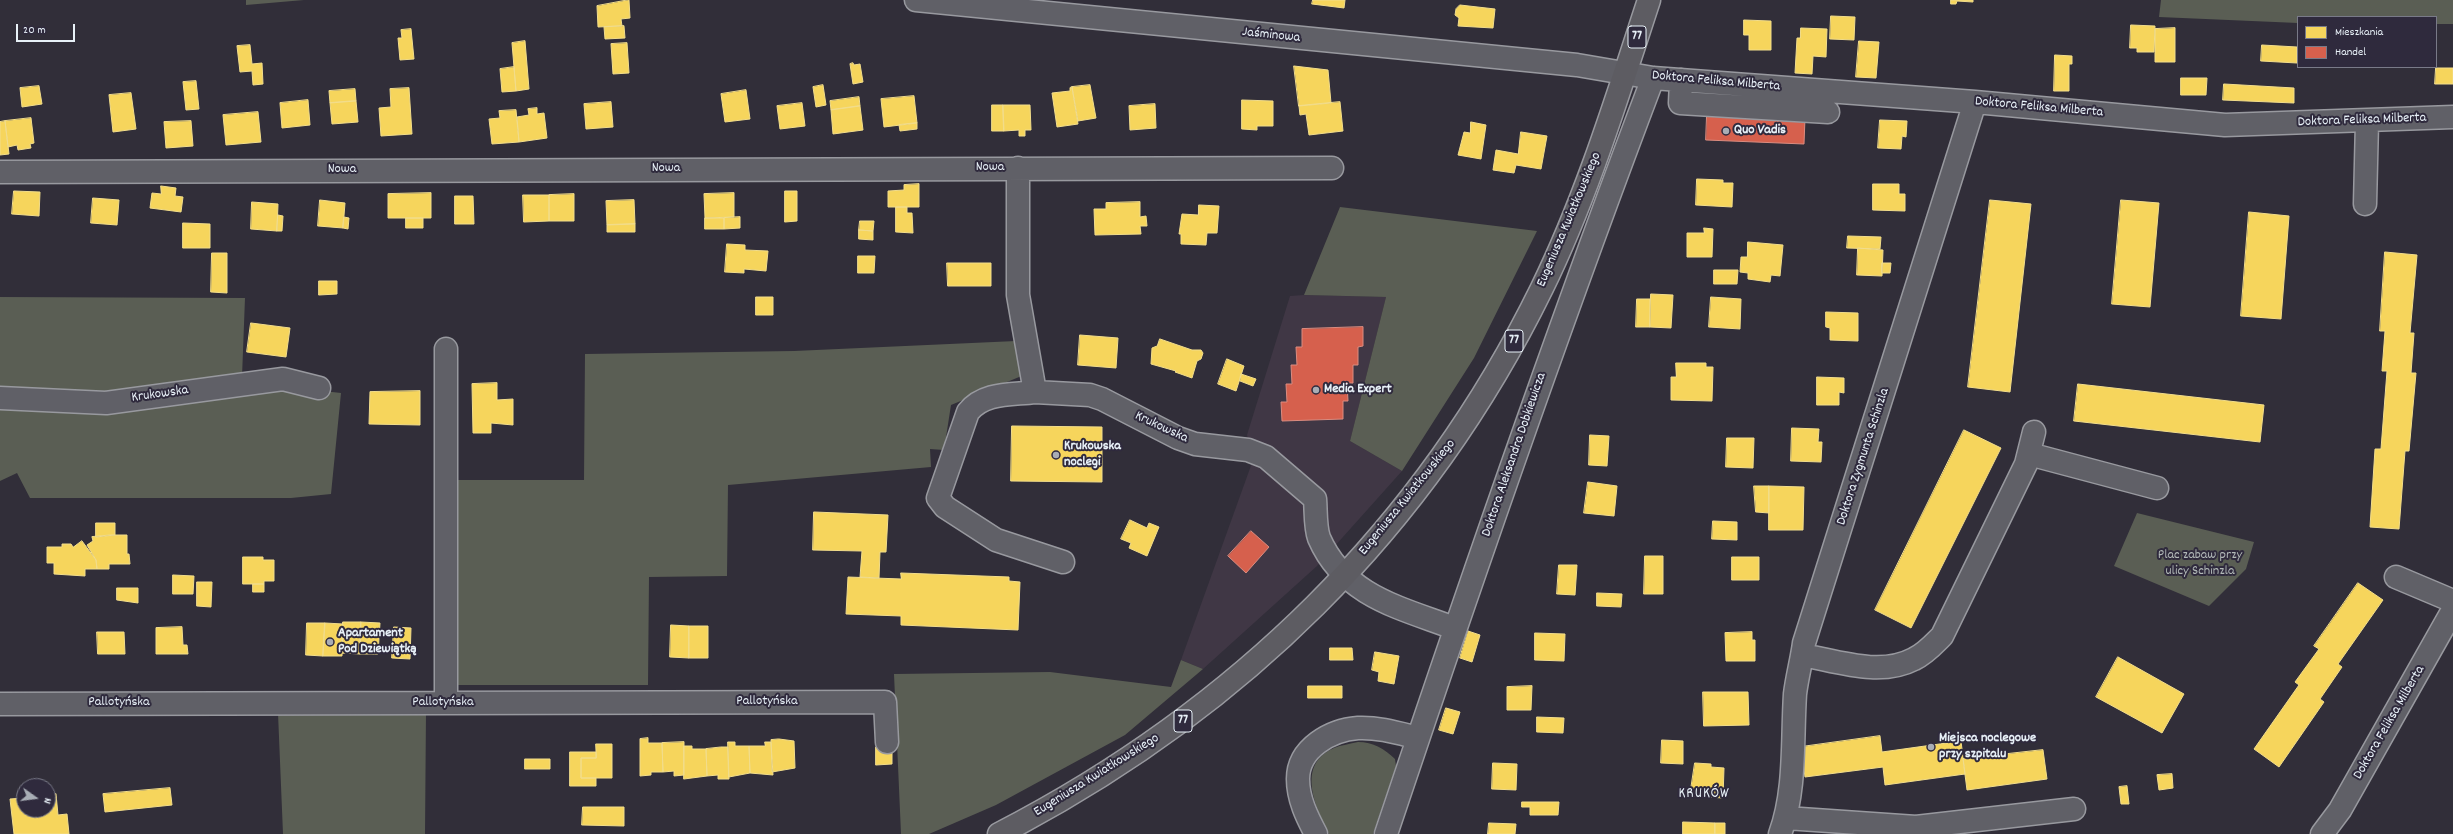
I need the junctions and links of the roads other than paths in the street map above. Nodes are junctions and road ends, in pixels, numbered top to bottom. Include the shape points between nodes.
1 (916, 0) edge
2 (1649, 0) edge
3 (1625, 73) junction
4 (1653, 78) junction
5 (1681, 80) junction
6 (1975, 102) junction
7 (1828, 112) dead end
8 (2453, 117) edge
9 (2368, 122) junction
10 (1018, 168) junction
11 (1332, 168) dead end
12 (0, 172) edge
13 (2365, 204) dead end
14 (446, 349) dead end
15 (319, 388) dead end
16 (1034, 392) junction
17 (0, 398) edge
18 (2034, 432) dead end
19 (2029, 454) junction
20 (2157, 488) dead end
21 (1063, 562) dead end
22 (1344, 576) junction
23 (2396, 577) dead end
24 (2453, 601) edge
25 (2453, 610) edge
26 (1454, 628) junction
27 (1802, 654) junction
28 (446, 703) junction
29 (0, 704) edge
30 (1418, 738) junction
31 (887, 742) dead end
32 (2074, 809) dead end
33 (1783, 826) edge
34 (999, 834) edge
35 (1316, 834) edge
36 (1386, 834) edge
37 (2322, 834) edge

1 - 3 street, Jaśminowa via 1577,65
2 - 3 main road, Eugeniusza Kwiatkowskiego / 77
3 - 4 street, Doktora Feliksa Milberta
3 - 22 main road, Eugeniusza Kwiatkowskiego / 77 via 1593,169 1570,227 1542,288 1505,358 1440,461 1396,517
4 - 5 street, Doktora Feliksa Milberta
4 - 26 street, Doktora Aleksandra Dobkiewicza via 1565,312
5 - 6 street, Doktora Feliksa Milberta
5 - 7 street via 1680,104
6 - 9 street, Doktora Feliksa Milberta via 2225,125
6 - 27 street, Doktora Zygmunta Schinzla
8 - 9 street, Doktora Feliksa Milberta
9 - 13 street
10 - 11 street, Nowa
10 - 12 street, Nowa
10 - 16 street via 1018,295
14 - 28 street
15 - 17 street, Krukowska via 283,379 106,403
16 - 21 street, Krukowska via 988,397 976,403 968,412 938,498 945,507 996,540
16 - 22 street, Krukowska via 1102,399 1178,438 1195,444 1248,450 1266,457 1316,499 1319,537
18 - 19 street
19 - 20 street
19 - 27 street via 1942,636 1928,650 1914,659 1882,667
22 - 26 street, Krukowska via 1359,589 1380,600
22 - 34 main road, Eugeniusza Kwiatkowskiego / 77 via 1272,648 1188,717 1099,778
23 - 24 street
25 - 37 street, Doktora Feliksa Milberta via 2340,810
26 - 30 street, Doktora Aleksandra Dobkiewicza
27 - 33 street, Doktora Zygmunta Schinzla via 1796,692 1791,780
28 - 29 street, Pallotyńska
28 - 31 street, Pallotyńska via 885,702
30 - 35 street via 1359,728 1326,736 1315,745 1304,760 1298,778 1304,810
30 - 36 street, Doktora Aleksandra Dobkiewicza
32 - 33 street, Doktora Zygmunta Schinzla via 1916,827

